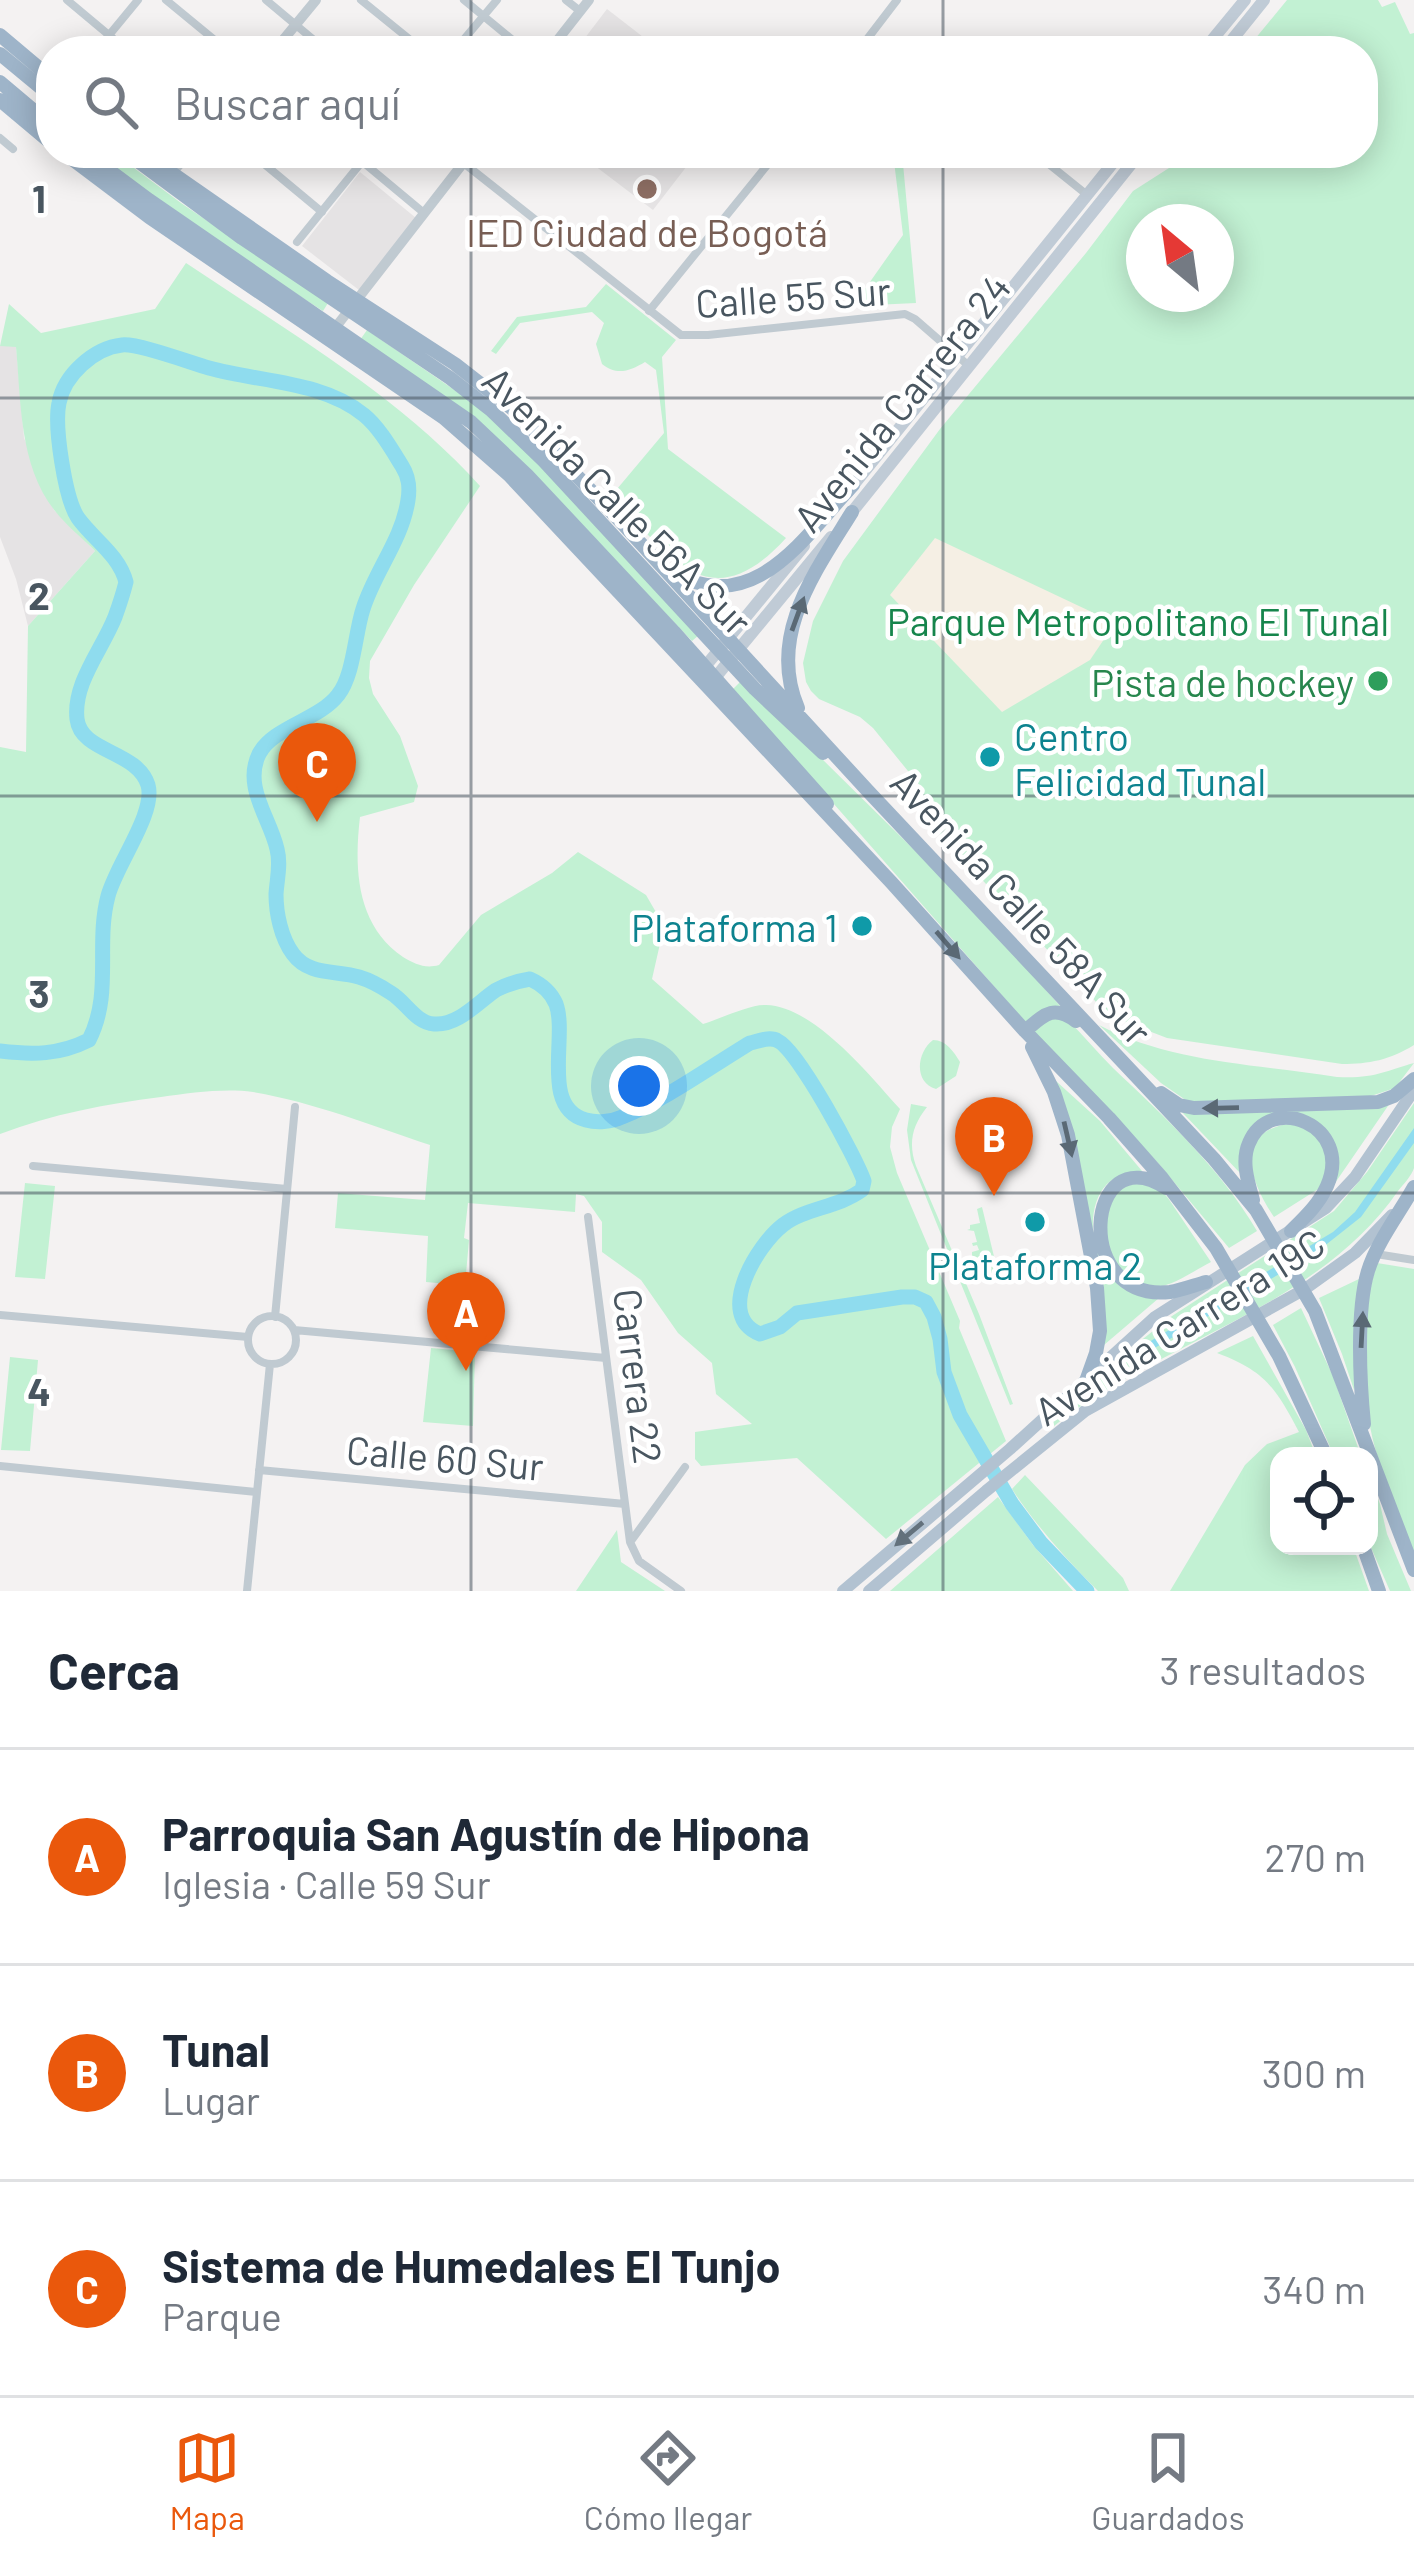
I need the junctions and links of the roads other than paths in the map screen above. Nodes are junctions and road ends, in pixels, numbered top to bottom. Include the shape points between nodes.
1 (67, 0) edge
2 (138, 0) edge
3 (166, 0) edge
4 (266, 0) edge
5 (316, 0) edge
6 (361, 0) edge
7 (464, 0) edge
8 (497, 0) edge
9 (566, 0) edge
10 (589, 0) edge
11 (897, 0) edge
12 (1243, 0) edge
13 (1264, 0) edge
14 (580, 11) junction
15 (484, 16) junction
16 (296, 25) junction
17 (109, 35) joint
18 (210, 36) edge
19 (287, 36) edge
20 (309, 36) edge
21 (405, 36) edge
22 (467, 36) edge
23 (508, 36) edge
24 (561, 36) edge
25 (869, 36) edge
26 (1215, 36) edge
27 (1234, 36) edge
28 (1, 42) edge
29 (36, 67) edge
30 (36, 84) edge
31 (1, 89) edge
32 (36, 114) edge
33 (36, 130) edge
34 (0, 138) edge
35 (13, 149) dead end
36 (85, 168) edge
37 (107, 168) edge
38 (147, 168) edge
39 (163, 168) edge
40 (176, 168) edge
41 (269, 168) edge
42 (357, 168) edge
43 (369, 168) edge
44 (460, 168) edge
45 (480, 168) edge
46 (765, 168) edge
47 (1054, 168) edge
48 (1109, 168) edge
49 (1127, 168) edge
50 (171, 174) junction
51 (1087, 195) junction
52 (322, 212) junction
53 (425, 214) junction
54 (172, 232) junction
55 (242, 238) junction
56 (297, 242) dead end
57 (276, 245) junction
58 (224, 252) junction
59 (352, 305) junction
60 (649, 311) junction
61 (335, 328) junction
62 (963, 361) junction
63 (463, 370) junction
64 (482, 402) junction
65 (853, 485) junction
66 (538, 506) junction
67 (852, 512) junction
68 (572, 524) junction
69 (658, 562) junction
70 (729, 650) junction
71 (706, 677) junction
72 (806, 724) junction
73 (868, 791) junction
74 (1024, 1031) junction
75 (1107, 1044) junction
76 (1139, 1078) junction
77 (1414, 1079) edge
78 (1414, 1090) edge
79 (295, 1107) dead end
80 (33, 1166) dead end
81 (1414, 1186) edge
82 (287, 1189) junction
83 (1178, 1196) junction
84 (1260, 1216) junction
85 (588, 1217) dead end
86 (1291, 1231) junction
87 (1376, 1254) junction
88 (1414, 1260) edge
89 (1206, 1282) junction
90 (0, 1315) edge
91 (275, 1317) junction
92 (293, 1330) junction
93 (248, 1337) junction
94 (606, 1358) junction
95 (269, 1364) junction
96 (1086, 1381) junction
97 (1322, 1447) edge
98 (1366, 1447) joint
99 (0, 1466) edge
100 (685, 1467) dead end
101 (259, 1470) junction
102 (1378, 1478) edge
103 (257, 1492) junction
104 (625, 1504) junction
105 (630, 1542) junction
106 (1366, 1555) edge
107 (1414, 1570) edge
108 (1378, 1587) edge
109 (247, 1591) edge
110 (681, 1591) edge
111 (843, 1591) edge
112 (869, 1591) edge

1 - 17 street
2 - 17 street
3 - 18 street
4 - 16 street
5 - 16 street
6 - 21 street
7 - 15 street
8 - 15 street
9 - 14 street
10 - 14 street
11 - 25 street
12 - 26 main road
13 - 27 main road
14 - 24 street
15 - 22 street
15 - 23 street
16 - 19 street
16 - 20 street
28 - 29 highway
28 - 30 highway
31 - 32 highway
31 - 33 highway
34 - 35 street
36 - 54 highway, Avenida Calle 56A Sur
37 - 58 highway, Avenida Calle 56A Sur
38 - 55 highway, Avenida Calle 56A Sur
39 - 50 highway, Avenida Calle 56A Sur
40 - 50 street
41 - 52 street
42 - 52 street
43 - 53 street
44 - 53 street
45 - 60 street, Calle 55 Sur
46 - 60 street
47 - 51 street
48 - 51 main road, Avenida Carrera 24
49 - 62 main road, Avenida Carrera 24
50 - 57 highway, Avenida Calle 56A Sur
51 - 62 main road, Avenida Carrera 24
52 - 56 street
53 - 59 street
54 - 58 highway
54 - 66 highway, Avenida Calle 56A Sur via 444,418
55 - 57 highway
55 - 59 highway, Avenida Calle 56A Sur
57 - 59 highway, Avenida Calle 56A Sur
58 - 61 highway, Avenida Calle 56A Sur
59 - 61 street
59 - 63 highway, Avenida Calle 56A Sur
59 - 64 highway, Avenida Calle 56A Sur
60 - 62 street, Calle 55 Sur via 688,336 905,314
61 - 68 highway, Avenida Calle 56A Sur via 472,422
62 - 65 main road, Avenida Carrera 24
62 - 67 main road, Avenida Carrera 24
63 - 64 highway
63 - 69 highway, Avenida Calle 56A Sur via 514,410
64 - 70 highway, Avenida Calle 56A Sur
65 - 69 highway via 784,559 748,583 698,585
65 - 70 main road, Avenida Carrera 24
66 - 68 highway
66 - 71 highway, Avenida Calle 56A Sur
67 - 70 main road, Avenida Carrera 24
72 -> 67 highway via 788,681 790,633
68 - 71 highway, Avenida Calle 56A Sur
69 - 70 highway, Avenida Calle 56A Sur
70 - 71 main road, Avenida Carrera 24
70 - 72 highway, Avenida Calle 58A Sur
70 - 73 highway, Avenida Calle 56A Sur via 798,732
71 -> 74 highway, Avenida Calle 58A Sur
72 - 73 highway, Avenida Calle 58A Sur
73 - 75 highway, Avenida Calle 58A Sur
74 - 75 highway via 1058,1012
74 - 83 highway, Avenida Calle 58A Sur
74 -> 96 highway via 1068,1135 1093,1267 1100,1331
75 - 76 highway, Avenida Calle 58A Sur
77 -> 76 highway via 1383,1101 1194,1108
76 - 84 highway, Avenida Calle 58A Sur
78 - 86 main road, Avenida Carrera 19C via 1344,1191
79 - 82 street
80 - 82 street
81 - 87 highway
81 - 112 main road, Avenida Carrera 19C via 1377,1232 1324,1276 1093,1406
82 - 91 street
83 - 89 highway via 1151,1179 1122,1182 1104,1204 1102,1247 1120,1277 1144,1288 1169,1292
83 - 97 highway, Avenida Calle 58A Sur via 1269,1338
84 - 86 highway via 1246,1174 1250,1139 1275,1120 1314,1125 1329,1145 1331,1173
84 - 98 highway via 1315,1311
85 - 94 street, Carrera 22
86 - 89 main road, Avenida Carrera 19C
87 - 88 street
98 -> 87 highway via 1360,1351
89 - 96 main road, Avenida Carrera 19C
90 - 93 street
91 - 92 street
91 - 93 street via 257,1321
92 - 94 street
92 - 95 street via 289,1357
93 - 95 street via 252,1354
94 - 104 street, Carrera 22
95 - 101 street
96 -> 111 main road, Avenida Carrera 19C
99 - 103 street
100 - 105 street
101 - 103 street
101 - 104 street, Calle 60 Sur
102 - 107 highway
103 - 109 street
104 - 105 street, Carrera 22
105 - 110 street via 639,1561
106 - 108 highway

